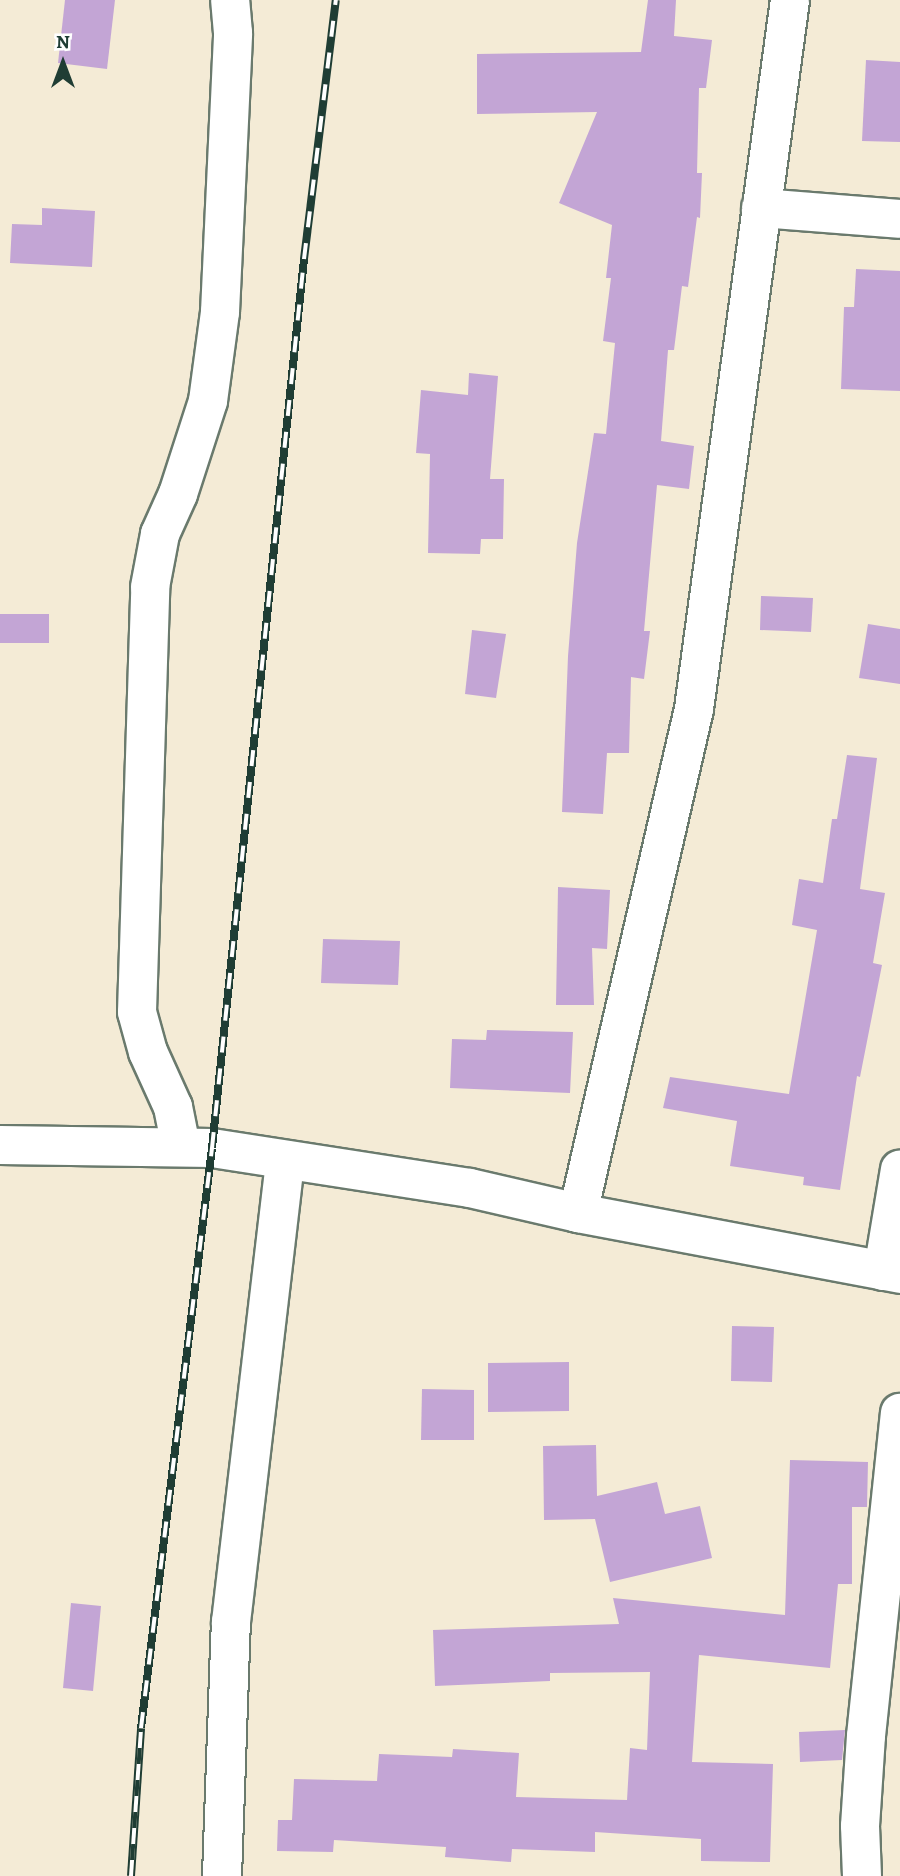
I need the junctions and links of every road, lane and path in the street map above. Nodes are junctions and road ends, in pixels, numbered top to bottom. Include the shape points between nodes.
1 (230, 0) edge
2 (790, 0) edge
3 (761, 208) junction
4 (900, 219) edge
5 (0, 1145) edge
6 (181, 1147) junction
7 (285, 1160) junction
8 (900, 1168) edge
9 (578, 1213) junction
10 (891, 1273) edge
11 (900, 1413) edge
12 (222, 1876) edge
13 (862, 1876) edge

1 - 6 street via 233,33 220,312 208,401 160,534 150,587 137,1012 148,1052 173,1107
2 - 3 street
3 - 4 street
3 - 9 street via 694,709
5 - 6 street
6 - 7 street
7 - 9 street via 470,1188
7 - 12 street via 231,1622
8 - 10 street
9 - 10 street
11 - 13 street via 866,1736

